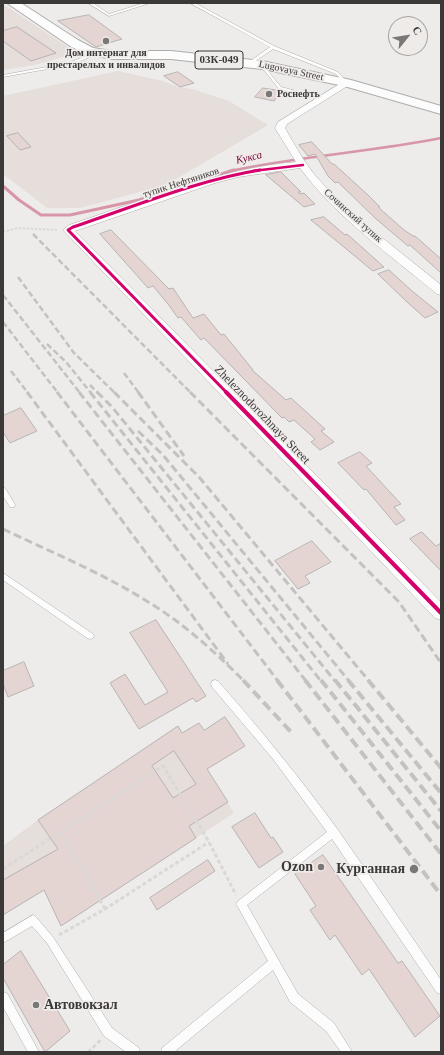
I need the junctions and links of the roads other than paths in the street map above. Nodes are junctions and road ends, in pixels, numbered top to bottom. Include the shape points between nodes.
1 (13, 3) edge
2 (90, 3) edge
3 (148, 3) edge
4 (192, 3) edge
5 (274, 47) junction
6 (94, 52) junction
7 (256, 64) junction
8 (3, 76) edge
9 (346, 83) junction
10 (322, 98) junction
11 (441, 110) edge
12 (301, 162) junction
13 (68, 230) joint
14 (441, 291) edge
15 (3, 490) edge
16 (12, 506) dead end
17 (3, 576) edge
18 (441, 613) edge
19 (90, 636) dead end
20 (215, 684) dead end
21 (334, 832) junction
22 (3, 938) edge
23 (274, 962) junction
24 (441, 989) edge
25 (3, 997) edge
26 (34, 1052) edge
27 (135, 1052) edge
28 (166, 1052) edge
29 (347, 1052) edge

1 - 6 main road, 03К-049 via 74,43
2 - 3 lane via 109,15
4 - 5 lane
5 - 7 lane
5 - 9 lane via 337,73
6 - 7 main road, Lugovaya Street / 03К-049 via 112,55 171,55
6 - 8 lane via 69,64
7 - 9 main road, Lugovaya Street / 03К-049
7 - 10 lane via 280,88
9 - 10 street
9 - 11 main road, Lugovaya Street / 03К-049
10 - 12 street, Сочинский тупик via 283,122 280,128
12 - 13 street, тупик Нефтяников via 211,181
12 - 14 street, Сочинский тупик via 318,185 347,213
13 - 18 street, Zheleznodorozhnaya Street
15 - 16 lane
17 - 19 lane
20 - 21 lane via 242,714
21 - 23 lane via 241,904
21 - 24 lane
22 - 27 lane via 33,920 50,940 108,1032
23 - 28 lane
23 - 29 lane via 294,998 330,1027
25 - 26 lane

